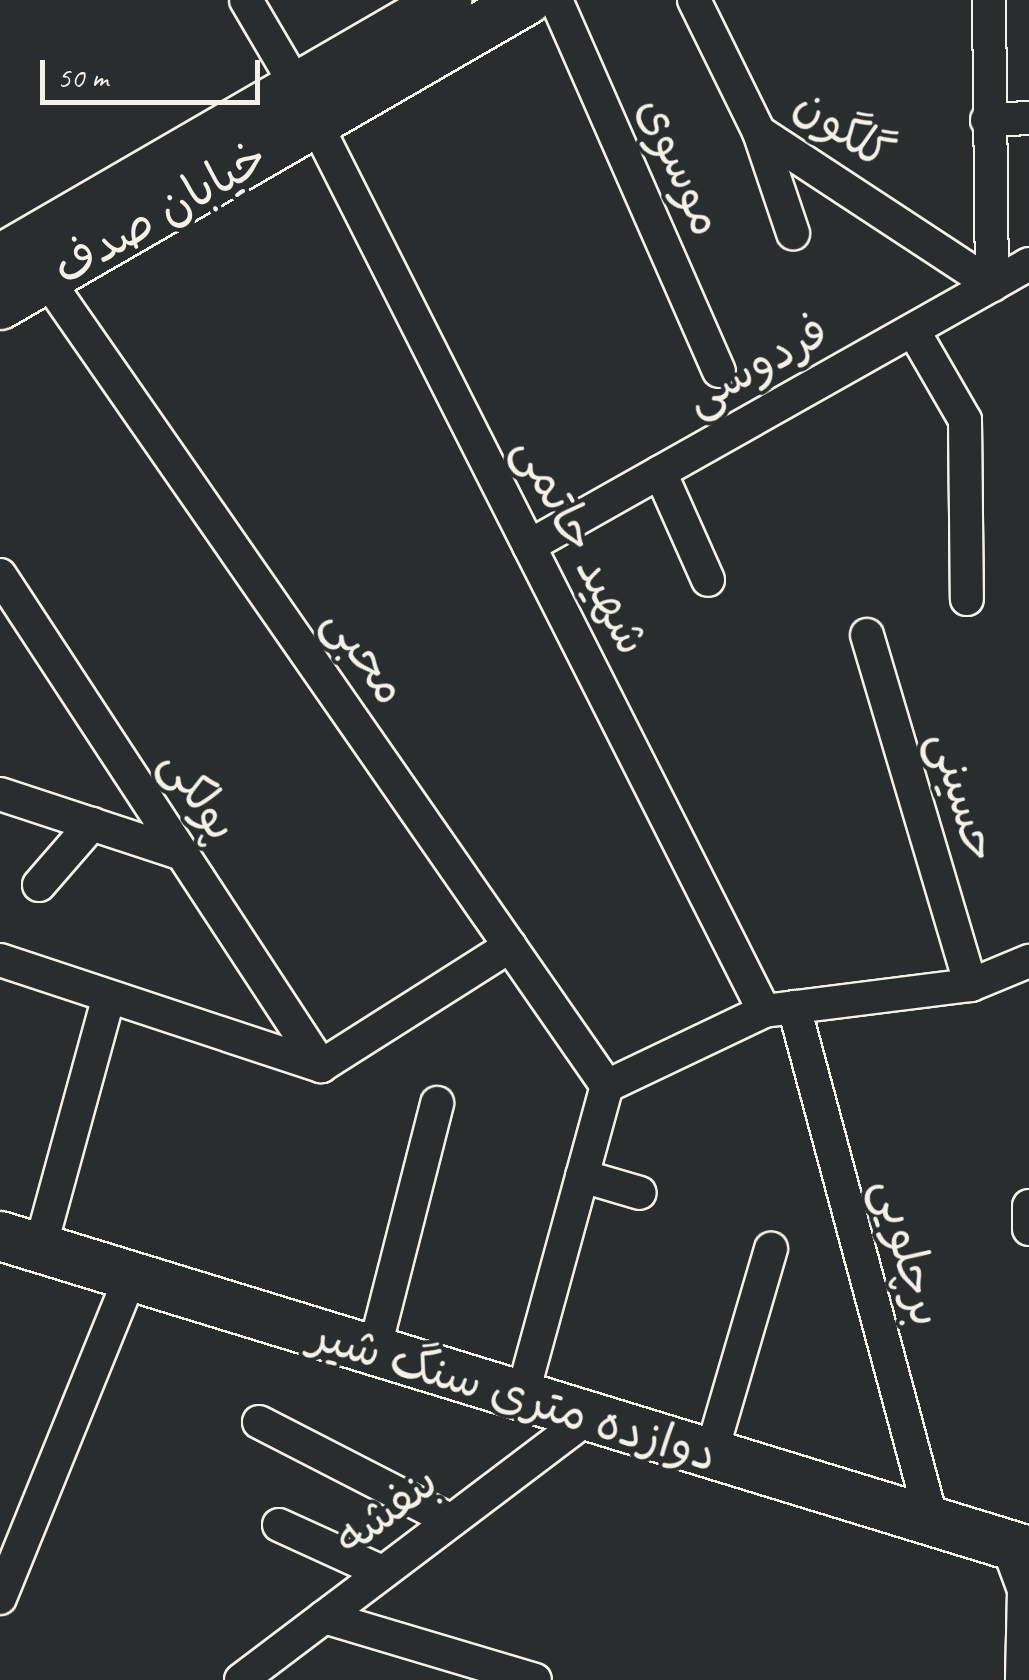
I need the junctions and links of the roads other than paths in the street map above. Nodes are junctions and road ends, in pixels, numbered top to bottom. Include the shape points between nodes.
1 (246, 0) edge
2 (447, 0) edge
3 (528, 0) edge
4 (556, 0) edge
5 (694, 0) edge
6 (990, 0) edge
7 (306, 105) junction
8 (1029, 118) edge
9 (987, 120) junction
10 (759, 132) junction
11 (793, 233) dead end
12 (0, 259) edge
13 (1029, 264) edge
14 (46, 278) junction
15 (992, 285) junction
16 (0, 305) edge
17 (913, 330) junction
18 (718, 371) dead end
19 (660, 472) junction
20 (529, 546) junction
21 (708, 580) dead end
22 (4, 588) edge
23 (967, 599) dead end
24 (867, 634) dead end
25 (0, 794) edge
26 (92, 824) junction
27 (183, 854) junction
28 (39, 885) dead end
29 (510, 946) junction
30 (0, 960) edge
31 (1029, 961) edge
32 (970, 985) junction
33 (108, 998) junction
34 (779, 1009) junction
35 (321, 1066) junction
36 (607, 1086) junction
37 (436, 1103) dead end
38 (582, 1176) junction
39 (640, 1192) dead end
40 (1029, 1206) edge
41 (1029, 1229) edge
42 (20, 1242) edge
43 (772, 1248) dead end
44 (132, 1276) junction
45 (374, 1350) junction
46 (522, 1396) junction
47 (590, 1416) junction
48 (259, 1422) dead end
49 (711, 1454) junction
50 (450, 1520) junction
51 (932, 1521) junction
52 (279, 1525) dead end
53 (1018, 1548) edge
54 (382, 1572) junction
55 (0, 1598) edge
56 (324, 1617) junction
57 (483, 1671) edge
58 (240, 1680) edge
59 (535, 1680) edge
60 (1022, 1680) edge

1 - 7 street, شهید حاتمی
2 - 7 main road, خیابان صدف
3 - 7 main road, خیابان صدف
4 - 18 street, موسوی
5 - 10 street, گلگون
6 - 9 street
7 - 12 main road, خیابان صدف
7 - 14 main road, خیابان صدف
7 - 20 street, شهید حاتمی
8 - 9 street
9 - 15 street
10 - 11 street
10 - 15 street, گلگون
13 - 15 street, فردوسی
14 - 16 main road, خیابان صدف
14 - 29 street, محبی
15 - 17 street, فردوسی
17 - 19 street, فردوسی
17 - 23 street via 965,420
19 - 20 street, فردوسی
19 - 21 street
20 - 34 street, شهید حاتمی
22 - 27 street, پولکی
24 - 32 street, حسینی
25 - 26 street
26 - 27 street
26 - 28 street
27 - 35 street, پولکی
29 - 35 street
29 - 36 street, محبی
30 - 33 street
31 - 32 street
32 - 34 street
33 - 35 street
33 - 42 street
34 - 36 street
34 - 51 street, برچلویی
36 - 38 street
37 - 45 street
38 - 39 street
38 - 46 street
40 - 41 street
42 - 44 main road, دوازده متری سنگ شیر
43 - 49 street
44 - 45 main road, دوازده متری سنگ شیر
44 - 55 street
45 - 46 main road, دوازده متری سنگ شیر
46 - 47 main road, دوازده متری سنگ شیر
47 - 49 main road, دوازده متری سنگ شیر
47 - 50 street, بنفشه
48 - 50 street
49 - 51 main road, دوازده متری سنگ شیر
50 - 54 street, بنفشه
51 - 53 main road, دوازده متری سنگ شیر
52 - 54 street
53 - 60 street
54 - 56 street, بنفشه
56 - 57 street
56 - 58 street, بنفشه
57 - 59 street

